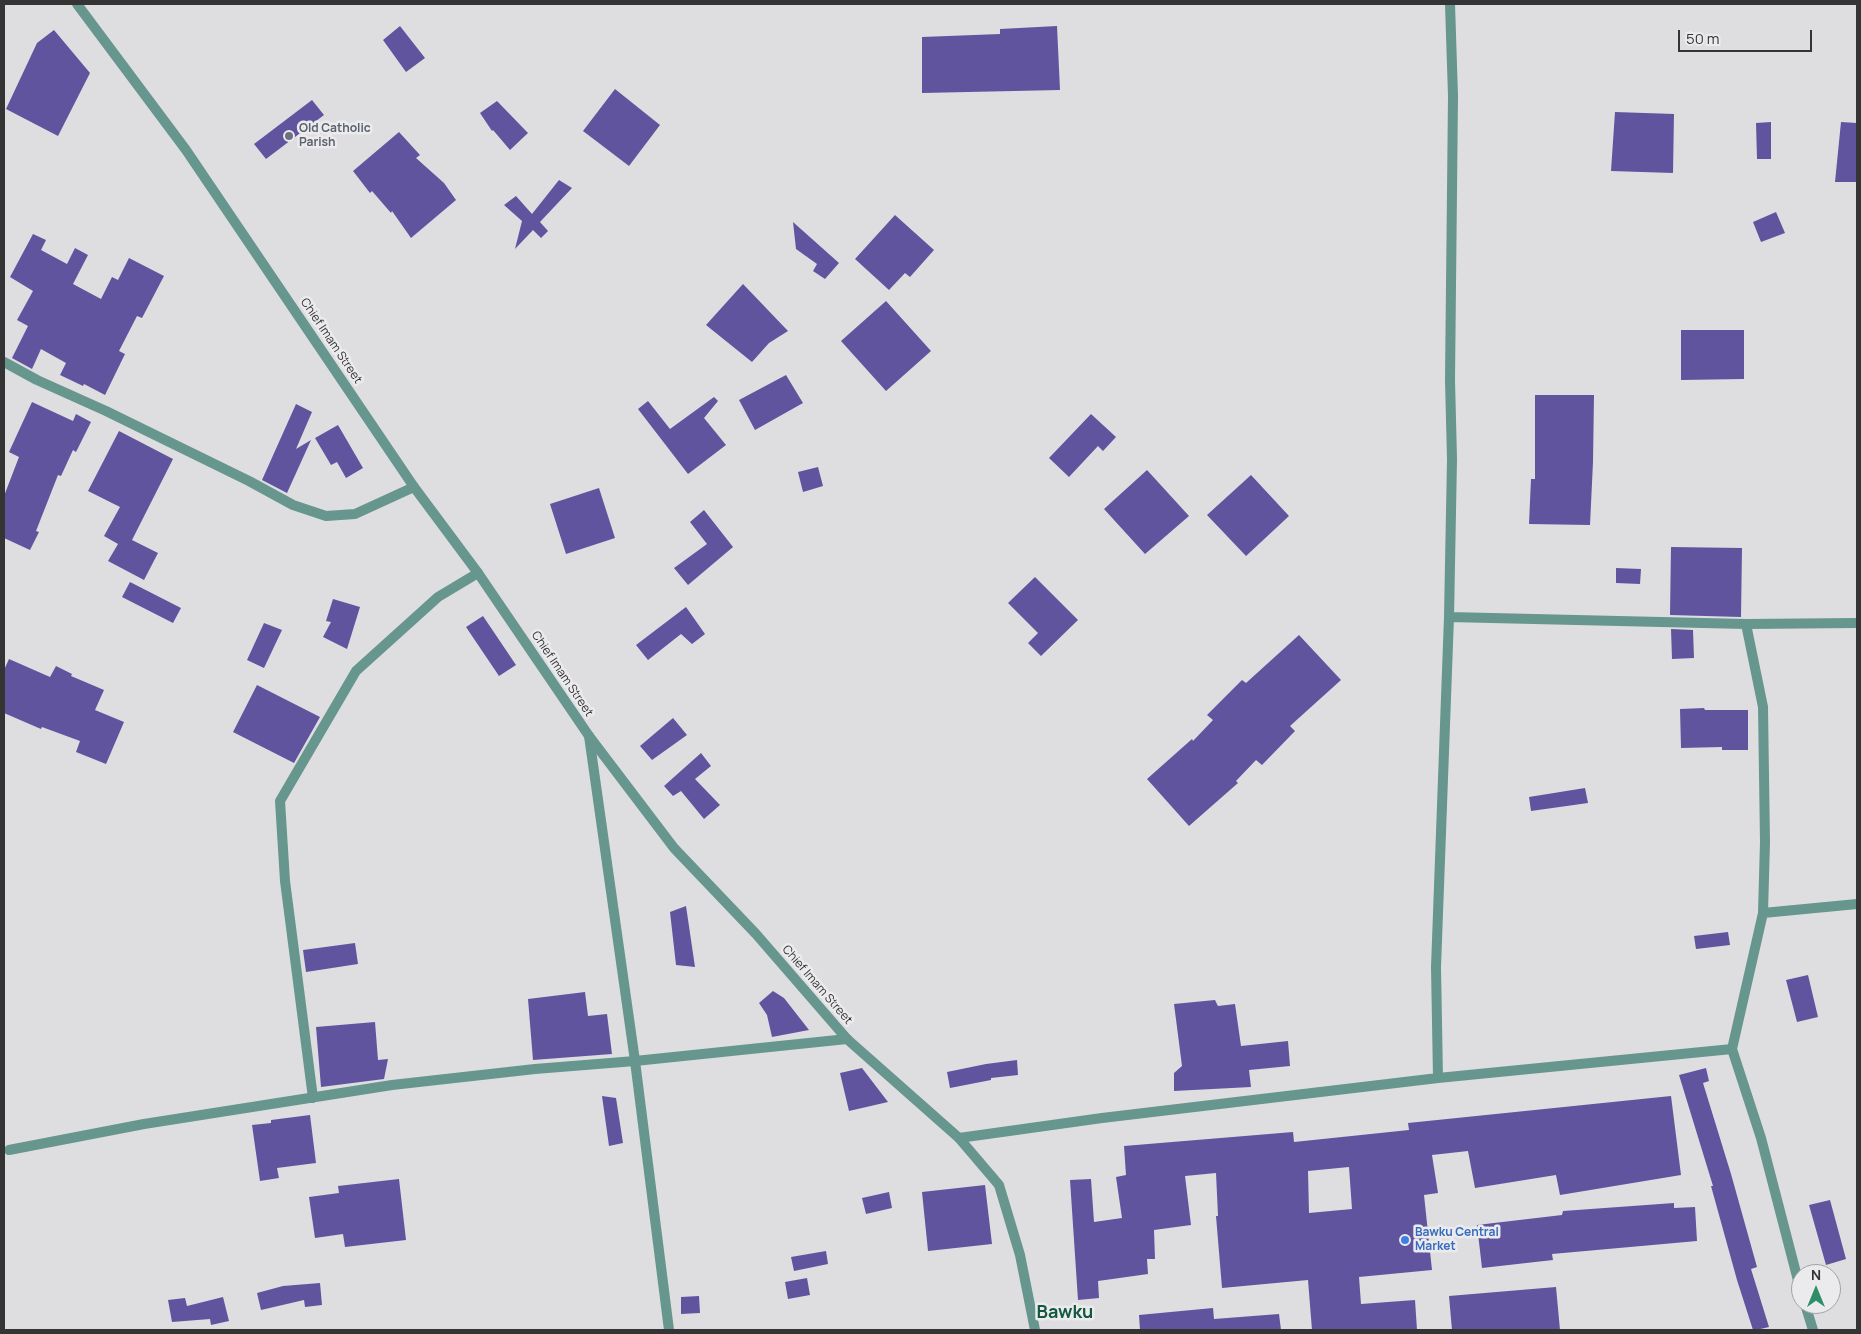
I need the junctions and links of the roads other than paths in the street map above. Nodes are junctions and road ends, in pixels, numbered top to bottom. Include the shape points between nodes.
1 (78, 4) edge
2 (1450, 4) edge
3 (4, 362) edge
4 (414, 487) junction
5 (478, 573) junction
6 (1449, 617) junction
7 (1857, 623) edge
8 (1746, 624) junction
9 (589, 736) junction
10 (1857, 904) edge
11 (1763, 913) junction
12 (847, 1039) junction
13 (1732, 1049) junction
14 (634, 1061) junction
15 (1438, 1078) junction
16 (313, 1098) junction
17 (960, 1138) junction
18 (9, 1150) dead end
19 (1794, 1264) edge
20 (1808, 1314) edge
21 (669, 1330) edge
22 (1035, 1330) edge
23 (1813, 1330) edge

1 - 4 street, Chief Imam Street via 191,158
2 - 6 street via 1453,96
3 - 4 street via 293,505 326,516 355,514
4 - 5 street, Chief Imam Street
5 - 9 street, Chief Imam Street
5 - 16 street via 438,597 356,671 280,801 285,881
6 - 8 street
6 - 15 street via 1436,967
7 - 8 street
8 - 11 street via 1763,707 1766,842
9 - 12 street, Chief Imam Street via 674,848 756,934
9 - 14 street
10 - 11 street
11 - 13 street
12 - 14 street
12 - 17 street, Chief Imam Street
13 - 15 street
13 - 19 street via 1761,1138
14 - 16 street via 392,1085
14 - 21 street
15 - 17 street
16 - 18 street via 144,1124
17 - 22 street, Chief Imam Street via 1000,1185 1020,1255
20 - 23 street

